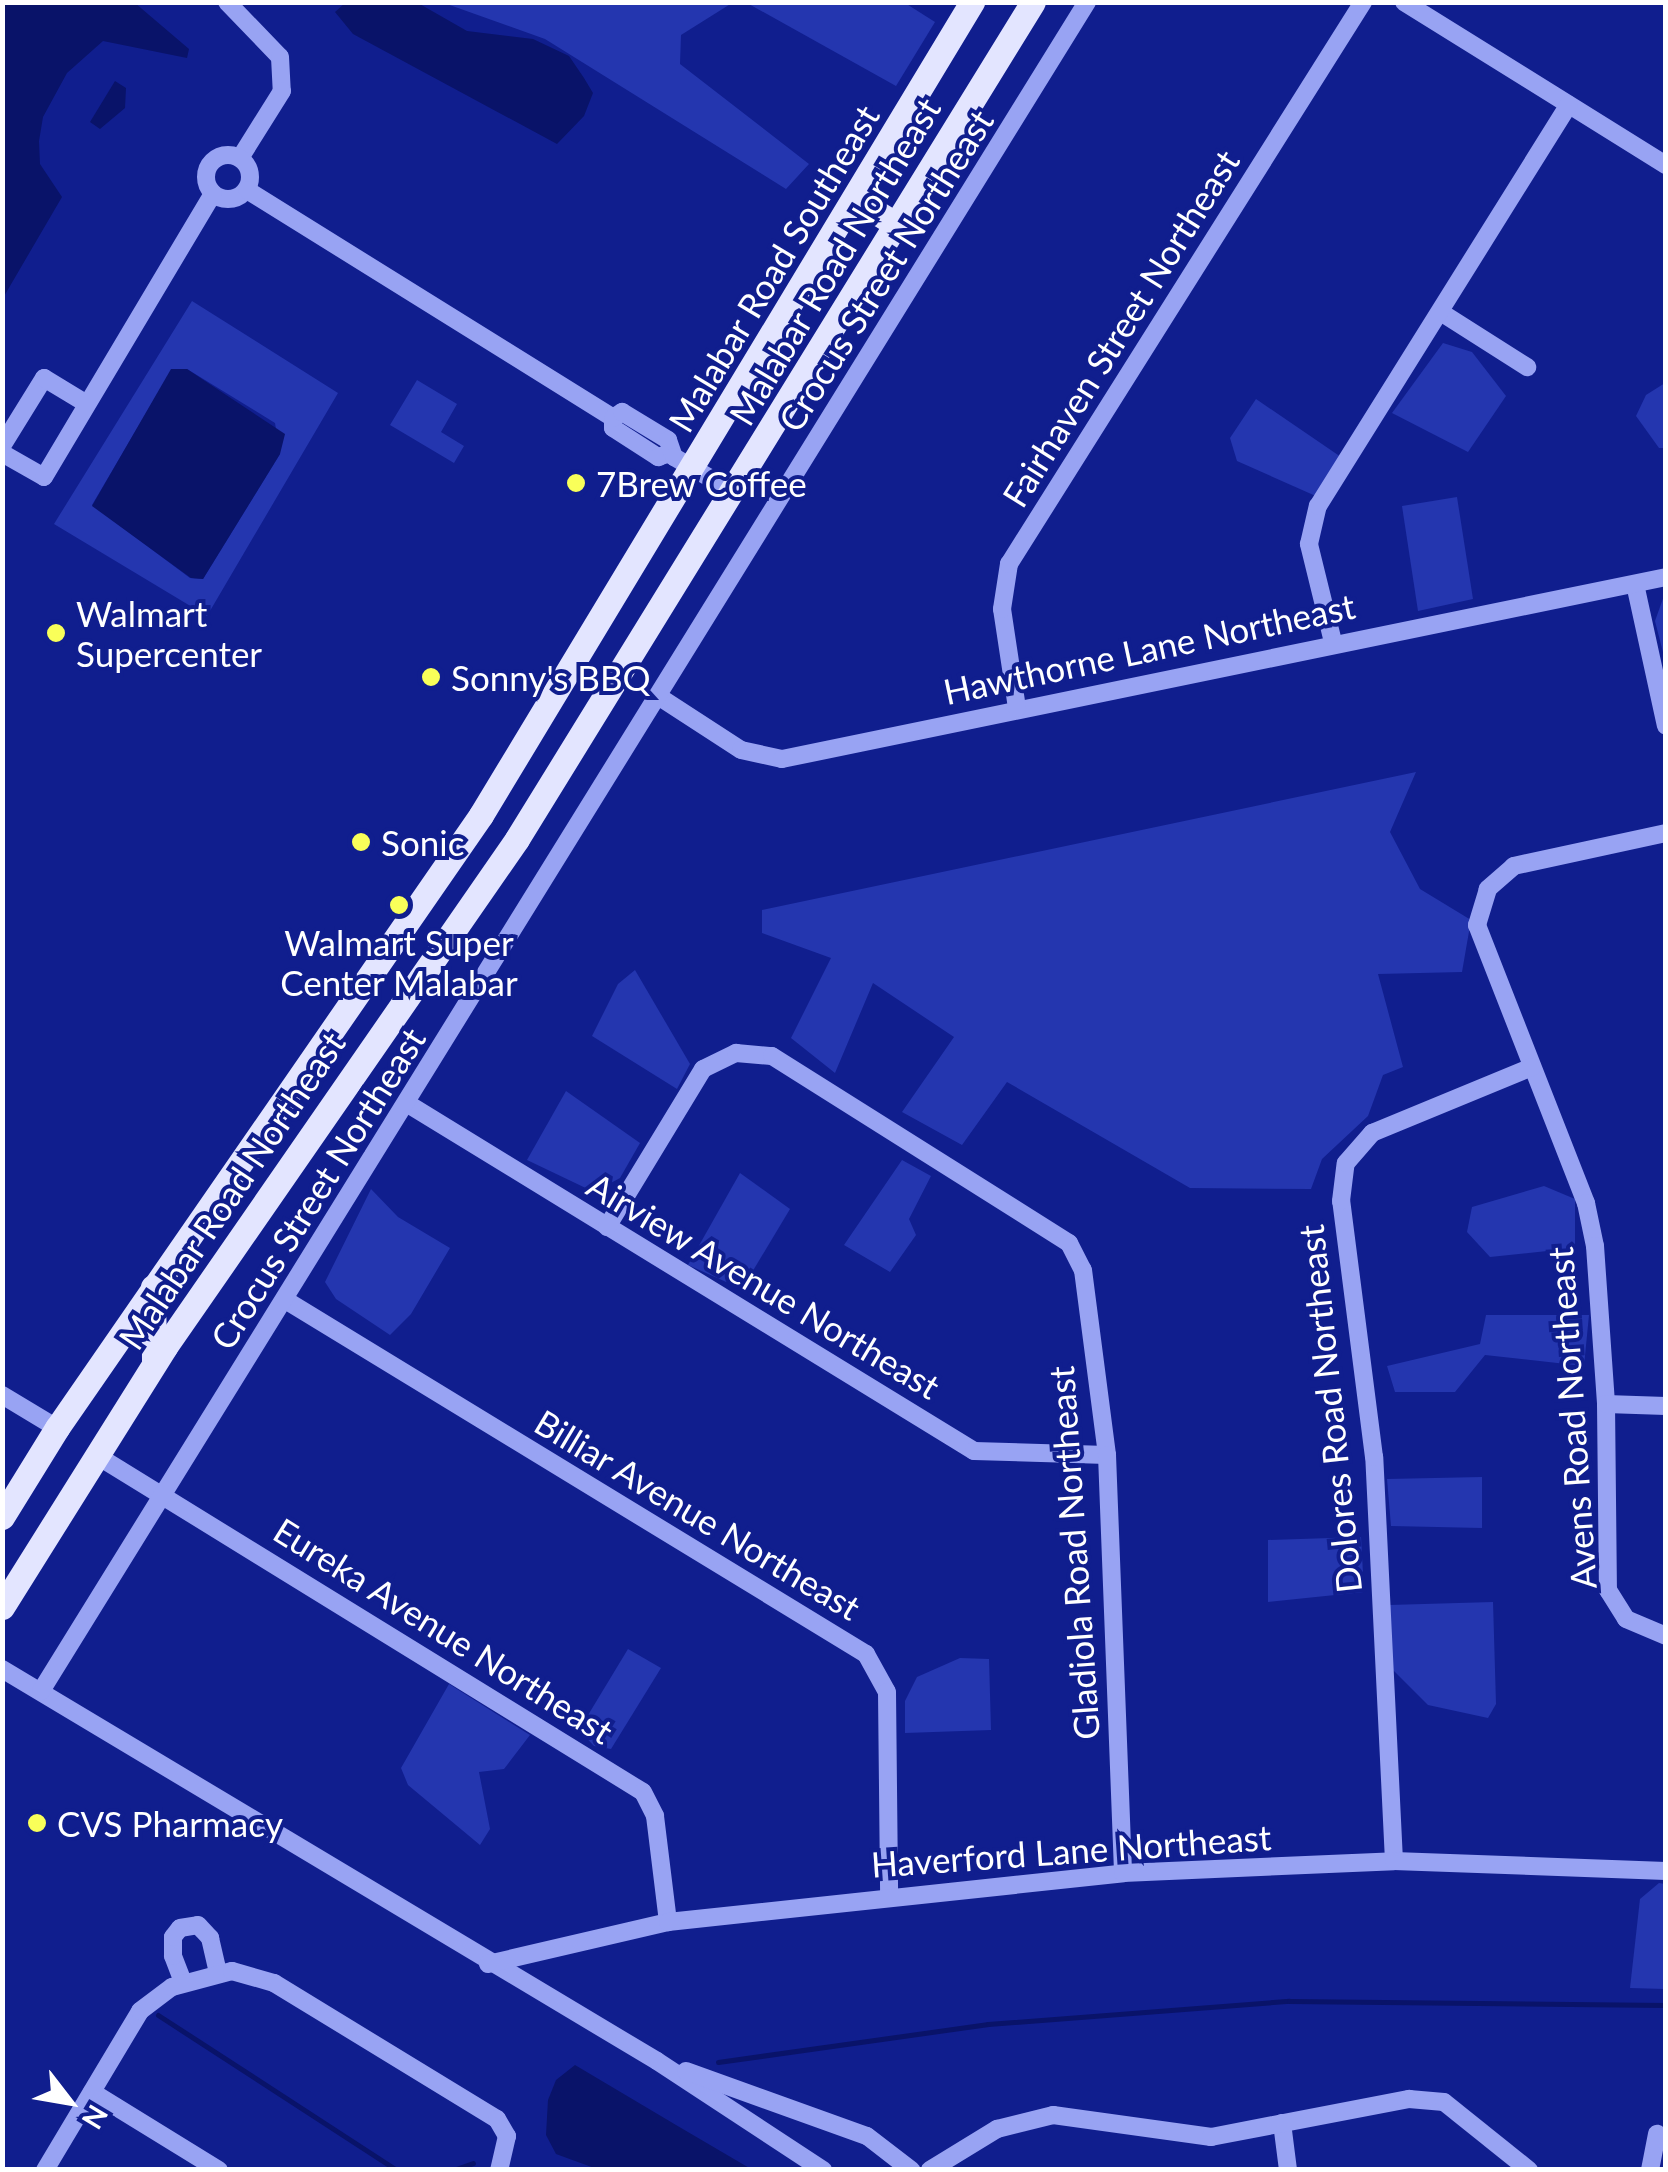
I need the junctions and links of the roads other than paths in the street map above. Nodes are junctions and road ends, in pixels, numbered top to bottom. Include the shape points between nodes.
1 (227, 2) edge
2 (972, 2) edge
3 (1033, 2) edge
4 (1087, 2) edge
5 (1363, 2) edge
6 (1404, 2) edge
7 (1569, 105) junction
8 (240, 158) junction
9 (1666, 165) edge
10 (246, 190) junction
11 (212, 194) junction
12 (855, 200) junction
13 (897, 225) junction
14 (1442, 313) junction
15 (1527, 367) dead end
16 (87, 404) junction
17 (2, 449) edge
18 (694, 468) junction
19 (734, 492) junction
20 (1666, 578) edge
21 (1634, 584) junction
22 (1333, 642) junction
23 (661, 698) junction
24 (1017, 708) junction
25 (1666, 726) edge
26 (1666, 833) edge
27 (1532, 1066) junction
28 (408, 1104) junction
29 (606, 1227) junction
30 (153, 1287) junction
31 (286, 1301) junction
32 (153, 1366) junction
33 (2, 1395) edge
34 (1606, 1404) junction
35 (1666, 1406) edge
36 (56, 1428) junction
37 (1106, 1454) junction
38 (96, 1455) junction
39 (162, 1493) junction
40 (2, 1517) edge
41 (2, 1607) edge
42 (1666, 1636) edge
43 (2, 1669) edge
44 (41, 1691) junction
45 (1394, 1861) junction
46 (1666, 1871) edge
47 (1122, 1873) junction
48 (889, 1895) junction
49 (668, 1922) junction
50 (488, 1964) junction
51 (218, 1972) junction
52 (183, 1982) junction
53 (657, 2061) junction
54 (92, 2092) junction
55 (1282, 2124) junction
56 (1657, 2134) dead end
57 (1504, 2163) edge
58 (45, 2170) edge
59 (219, 2170) edge
60 (499, 2170) edge
61 (823, 2170) edge
62 (911, 2170) edge
63 (930, 2170) edge
64 (1288, 2170) edge
65 (1529, 2170) edge
66 (1650, 2170) edge

1 - 8 street via 280,57 282,90
2 - 12 main road, Malabar Road Southeast
3 - 13 main road, Malabar Road Northeast
4 - 23 street, Crocus Street Northeast
5 - 24 street, Fairhaven Street Northeast via 1009,564 1002,609
6 - 7 street
7 - 9 street
7 - 14 street
8 - 10 street via 250,174
8 - 11 street via 223,155 211,162 205,175
10 - 11 street via 234,198
10 - 18 street via 613,418 613,428 658,457 670,453
11 - 16 street
12 - 13 main road
12 - 18 main road, Malabar Road Southeast
13 - 19 main road, Malabar Road Northeast
14 - 15 street
14 - 22 street via 1318,506 1309,544
16 - 17 street via 44,378
16 - 17 street via 44,478
18 - 19 street
18 - 30 main road, Malabar Road Southeast via 481,815
19 - 32 main road, Malabar Road Northeast via 517,839
20 - 21 street, Hawthorne Lane Northeast
21 - 22 street, Hawthorne Lane Northeast
21 - 25 street
22 - 24 street, Hawthorne Lane Northeast
23 - 24 street, Hawthorne Lane Northeast via 741,750 782,759
23 - 28 street, Crocus Street Northeast
26 - 27 street, Avens Road Northeast via 1514,866 1488,889 1477,925
27 - 34 street, Avens Road Northeast via 1586,1204
27 - 45 street, Dolores Road Northeast via 1372,1133 1346,1163 1341,1201 1374,1457
28 - 29 street, Airview Avenue Northeast
28 - 31 street, Crocus Street Northeast
29 - 37 street, Airview Avenue Northeast via 974,1451
29 - 37 street, Gladiola Road Northeast via 703,1070 736,1053 772,1056 1069,1243 1083,1270
30 - 32 main road
30 - 36 main road, Malabar Road Southeast
31 - 39 street, Crocus Street Northeast
31 - 48 street, Billiar Avenue Northeast via 866,1654 886,1692
32 - 38 main road, Malabar Road Northeast
33 - 36 street
34 - 35 street
34 - 42 street, Avens Road Northeast via 1608,1590 1626,1619
36 - 40 main road, Malabar Road Southeast
37 - 47 street, Gladiola Road Northeast
38 - 39 street, Eureka Avenue Northeast
38 - 41 main road, Malabar Road Northeast
39 - 44 street, Crocus Street Northeast
39 - 49 street, Eureka Avenue Northeast via 643,1792 655,1816
43 - 44 street
44 - 50 street
45 - 46 street, Haverford Lane Northeast
45 - 47 street, Haverford Lane Northeast
47 - 48 street, Haverford Lane Northeast
48 - 49 street, Haverford Lane Northeast
49 - 50 street, Haverford Lane Northeast
50 - 53 street
51 - 52 street
51 - 52 street via 210,1938 198,1925 180,1928 172,1937 173,1956
51 - 60 street via 274,1983 497,2119 507,2136
52 - 54 street via 140,2012
53 - 61 street
53 - 62 street via 867,2136
54 - 58 street
54 - 59 street
55 - 57 street via 1410,2099 1444,2102
55 - 63 street via 1211,2138 1053,2115 997,2129
55 - 64 street
56 - 66 street
57 - 65 street

